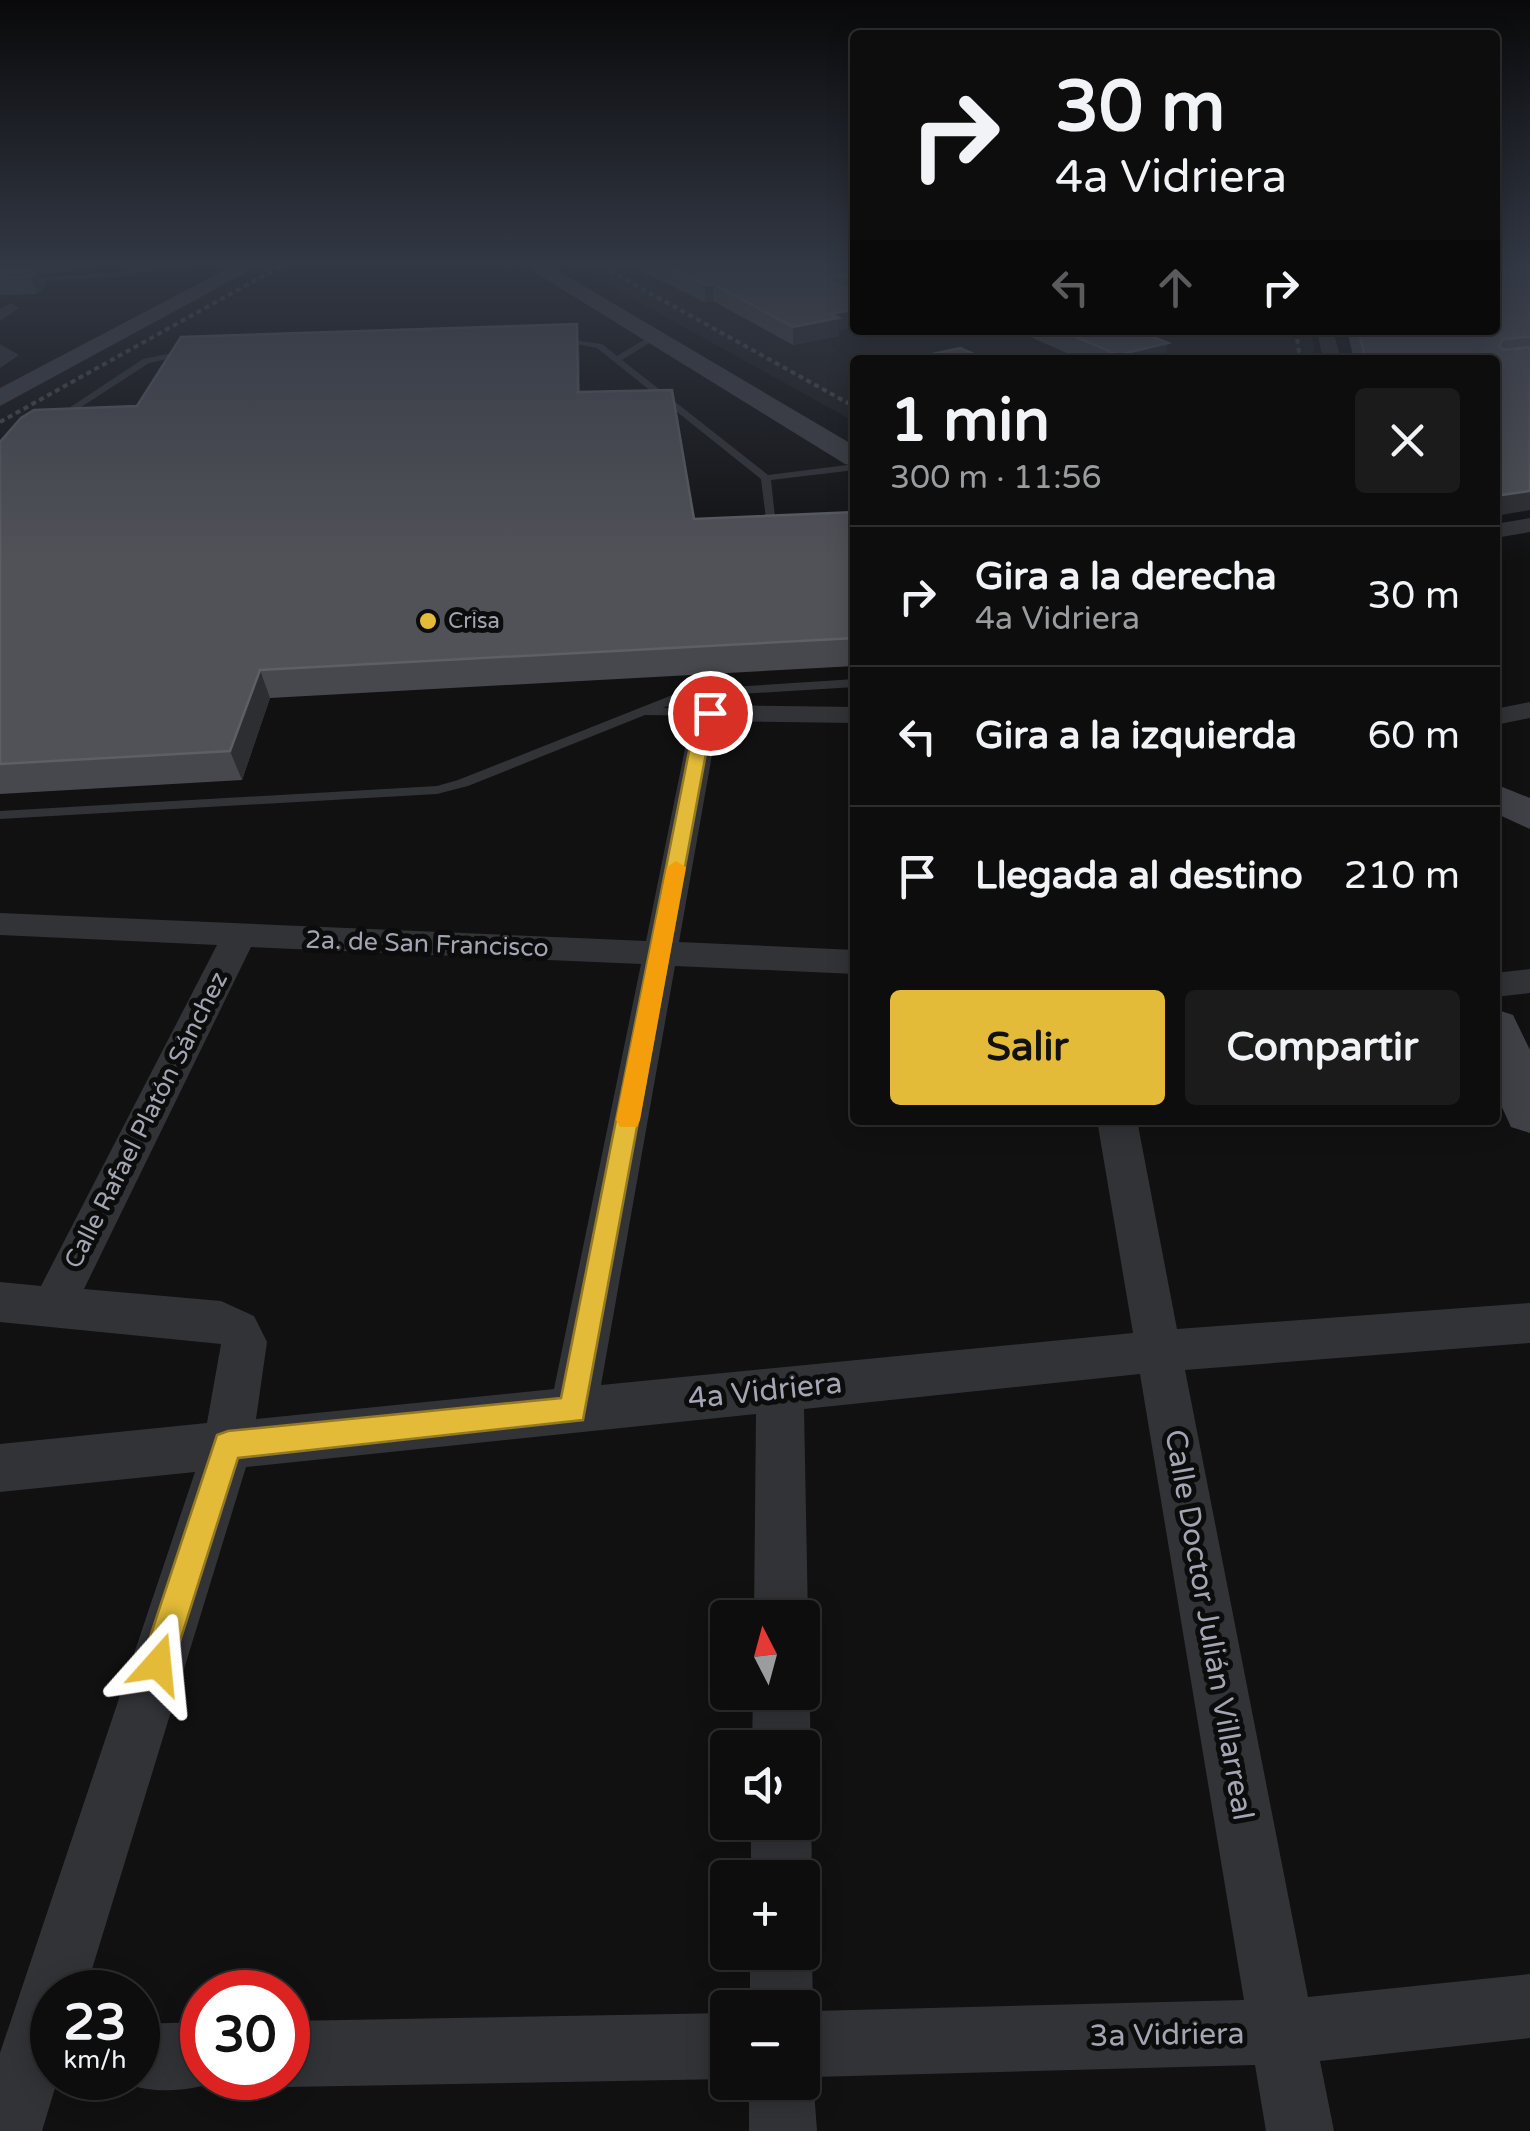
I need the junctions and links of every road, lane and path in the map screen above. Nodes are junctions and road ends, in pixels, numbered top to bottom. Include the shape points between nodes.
1 (69, 361) edge
2 (145, 361) edge
3 (619, 361) edge
4 (696, 361) edge
5 (716, 361) edge
6 (0, 398) edge
7 (49, 424) edge
8 (850, 439) edge
9 (850, 455) edge
10 (850, 467) edge
11 (766, 478) junction
12 (770, 517) edge
13 (1530, 526) edge
14 (1500, 530) edge
15 (850, 683) edge
16 (1530, 710) edge
17 (642, 711) junction
18 (725, 713) junction
19 (850, 715) edge
20 (1500, 716) edge
21 (1500, 777) edge
22 (1530, 792) edge
23 (1500, 799) edge
24 (0, 815) edge
25 (1530, 816) edge
26 (0, 924) edge
27 (239, 936) junction
28 (660, 954) junction
29 (850, 962) edge
30 (1530, 981) edge
31 (1500, 984) edge
32 (1500, 1040) edge
33 (1530, 1112) edge
34 (1118, 1125) edge
35 (0, 1302) edge
36 (54, 1305) junction
37 (1530, 1323) edge
38 (1159, 1351) junction
39 (780, 1389) junction
40 (572, 1410) junction
41 (228, 1445) junction
42 (0, 1468) edge
43 (781, 1600) edge
44 (60, 1970) edge
45 (1530, 2006) edge
46 (1282, 2032) junction
47 (820, 2044) edge
48 (710, 2046) edge
49 (310, 2054) edge
50 (28, 2059) edge
51 (782, 2100) edge
52 (8, 2131) edge
53 (783, 2131) edge
54 (1300, 2131) edge

1 - 6 main road
2 - 7 lane
3 - 11 lane
4 - 9 main road
5 - 8 main road
10 - 11 lane
11 - 12 lane
13 - 14 street
15 - 17 lane via 690,693
16 - 20 street
17 - 18 lane
17 - 24 lane via 437,790
18 - 19 street
18 - 28 street via 703,726
21 - 22 main road
23 - 25 main road
26 - 27 street, 2a. de San Francisco
27 - 28 street, 2a. de San Francisco
27 - 36 street, Calle Rafael Platón Sánchez
28 - 29 street, 2a. de San Francisco
28 - 40 street
30 - 31 street
32 - 33 main road
34 - 38 street, Calle Doctor Julián Villarreal
35 - 36 street
36 - 41 street via 231,1325 244,1354
37 - 38 street, 4a Vidriera
38 - 39 street, 4a Vidriera
38 - 46 street, Calle Doctor Julián Villarreal
39 - 40 street, 4a Vidriera
39 - 43 street
40 - 41 street, 4a Vidriera
41 - 42 street, 4a Vidriera
41 - 44 street
45 - 46 street, 3a Vidriera
46 - 47 street, 3a Vidriera
46 - 54 street, Calle Doctor Julián Villarreal
48 - 49 street
50 - 52 street
51 - 53 street

